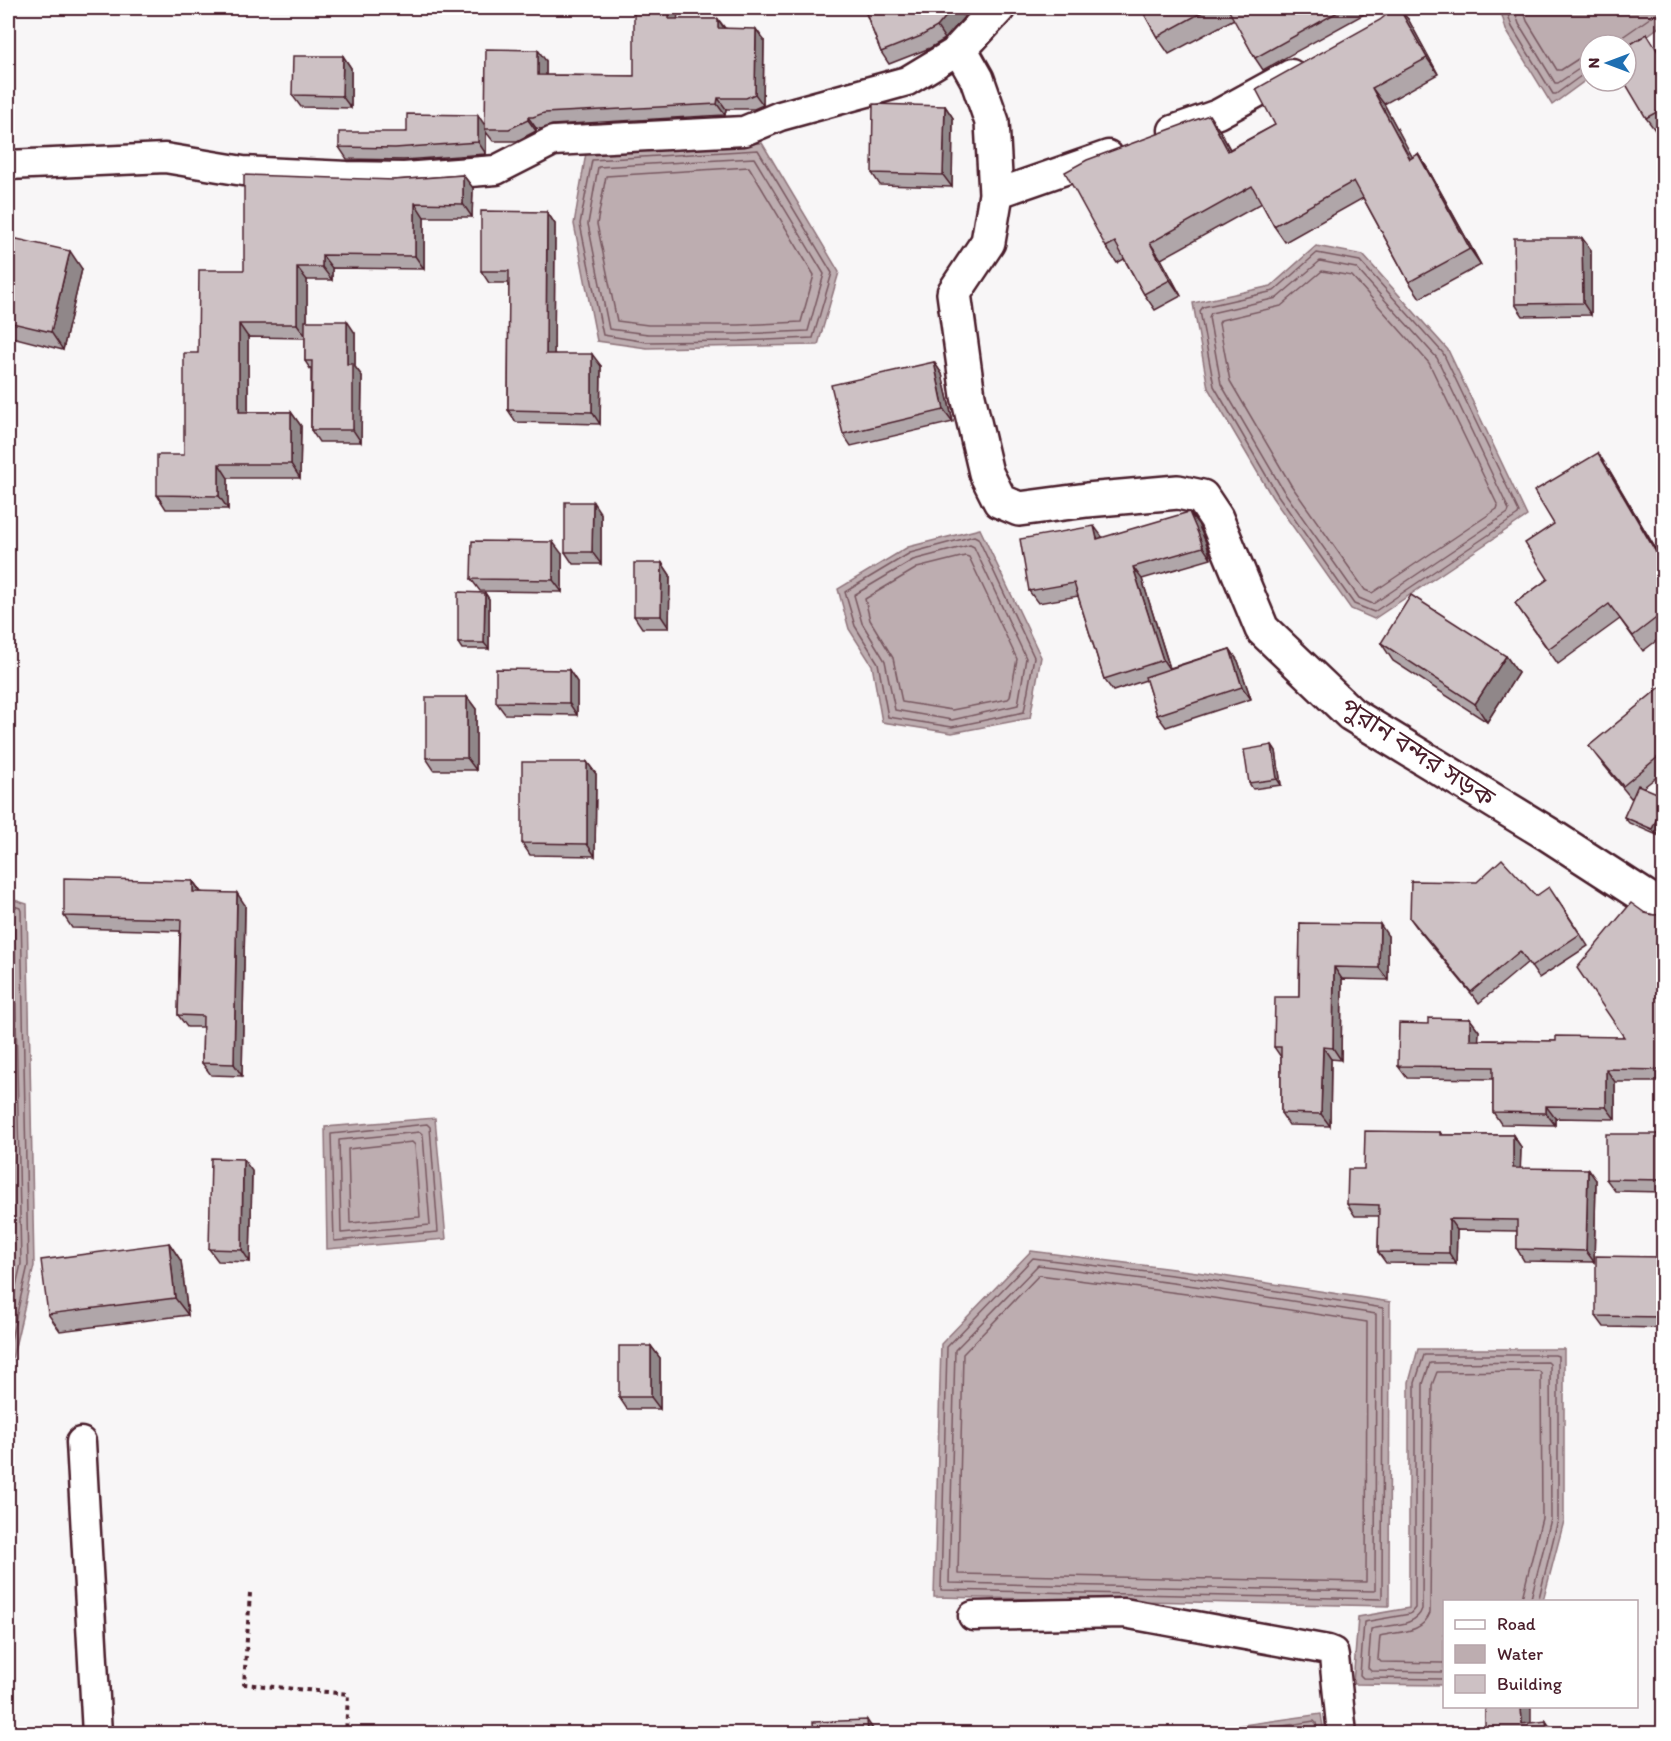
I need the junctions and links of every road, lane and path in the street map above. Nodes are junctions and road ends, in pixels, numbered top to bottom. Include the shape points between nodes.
1 (998, 8) edge
2 (960, 50) junction
3 (1310, 63) edge
4 (8, 165) edge
5 (996, 194) junction
6 (1664, 909) edge
7 (81, 1442) dead end
8 (249, 1593) dead end
9 (972, 1616) dead end
10 (97, 1734) edge
11 (346, 1734) edge
12 (1342, 1734) edge

1 - 2 street
2 - 4 street via 907,81 780,116 744,131 553,141 496,170 404,177 347,176 243,171 165,158
2 - 5 street, পুরান বন্দর সড়ক via 977,80 992,122
3 - 5 street via 1218,114
5 - 6 street, পুরান বন্দর সড়ক via 988,242 954,293 968,396 986,473 1000,501 1019,509 1178,492 1202,498 1216,518 1262,629 1351,714
7 - 10 street
8 - 11 path via 244,1683 348,1694
9 - 12 street via 1124,1613 1329,1650 1334,1657

